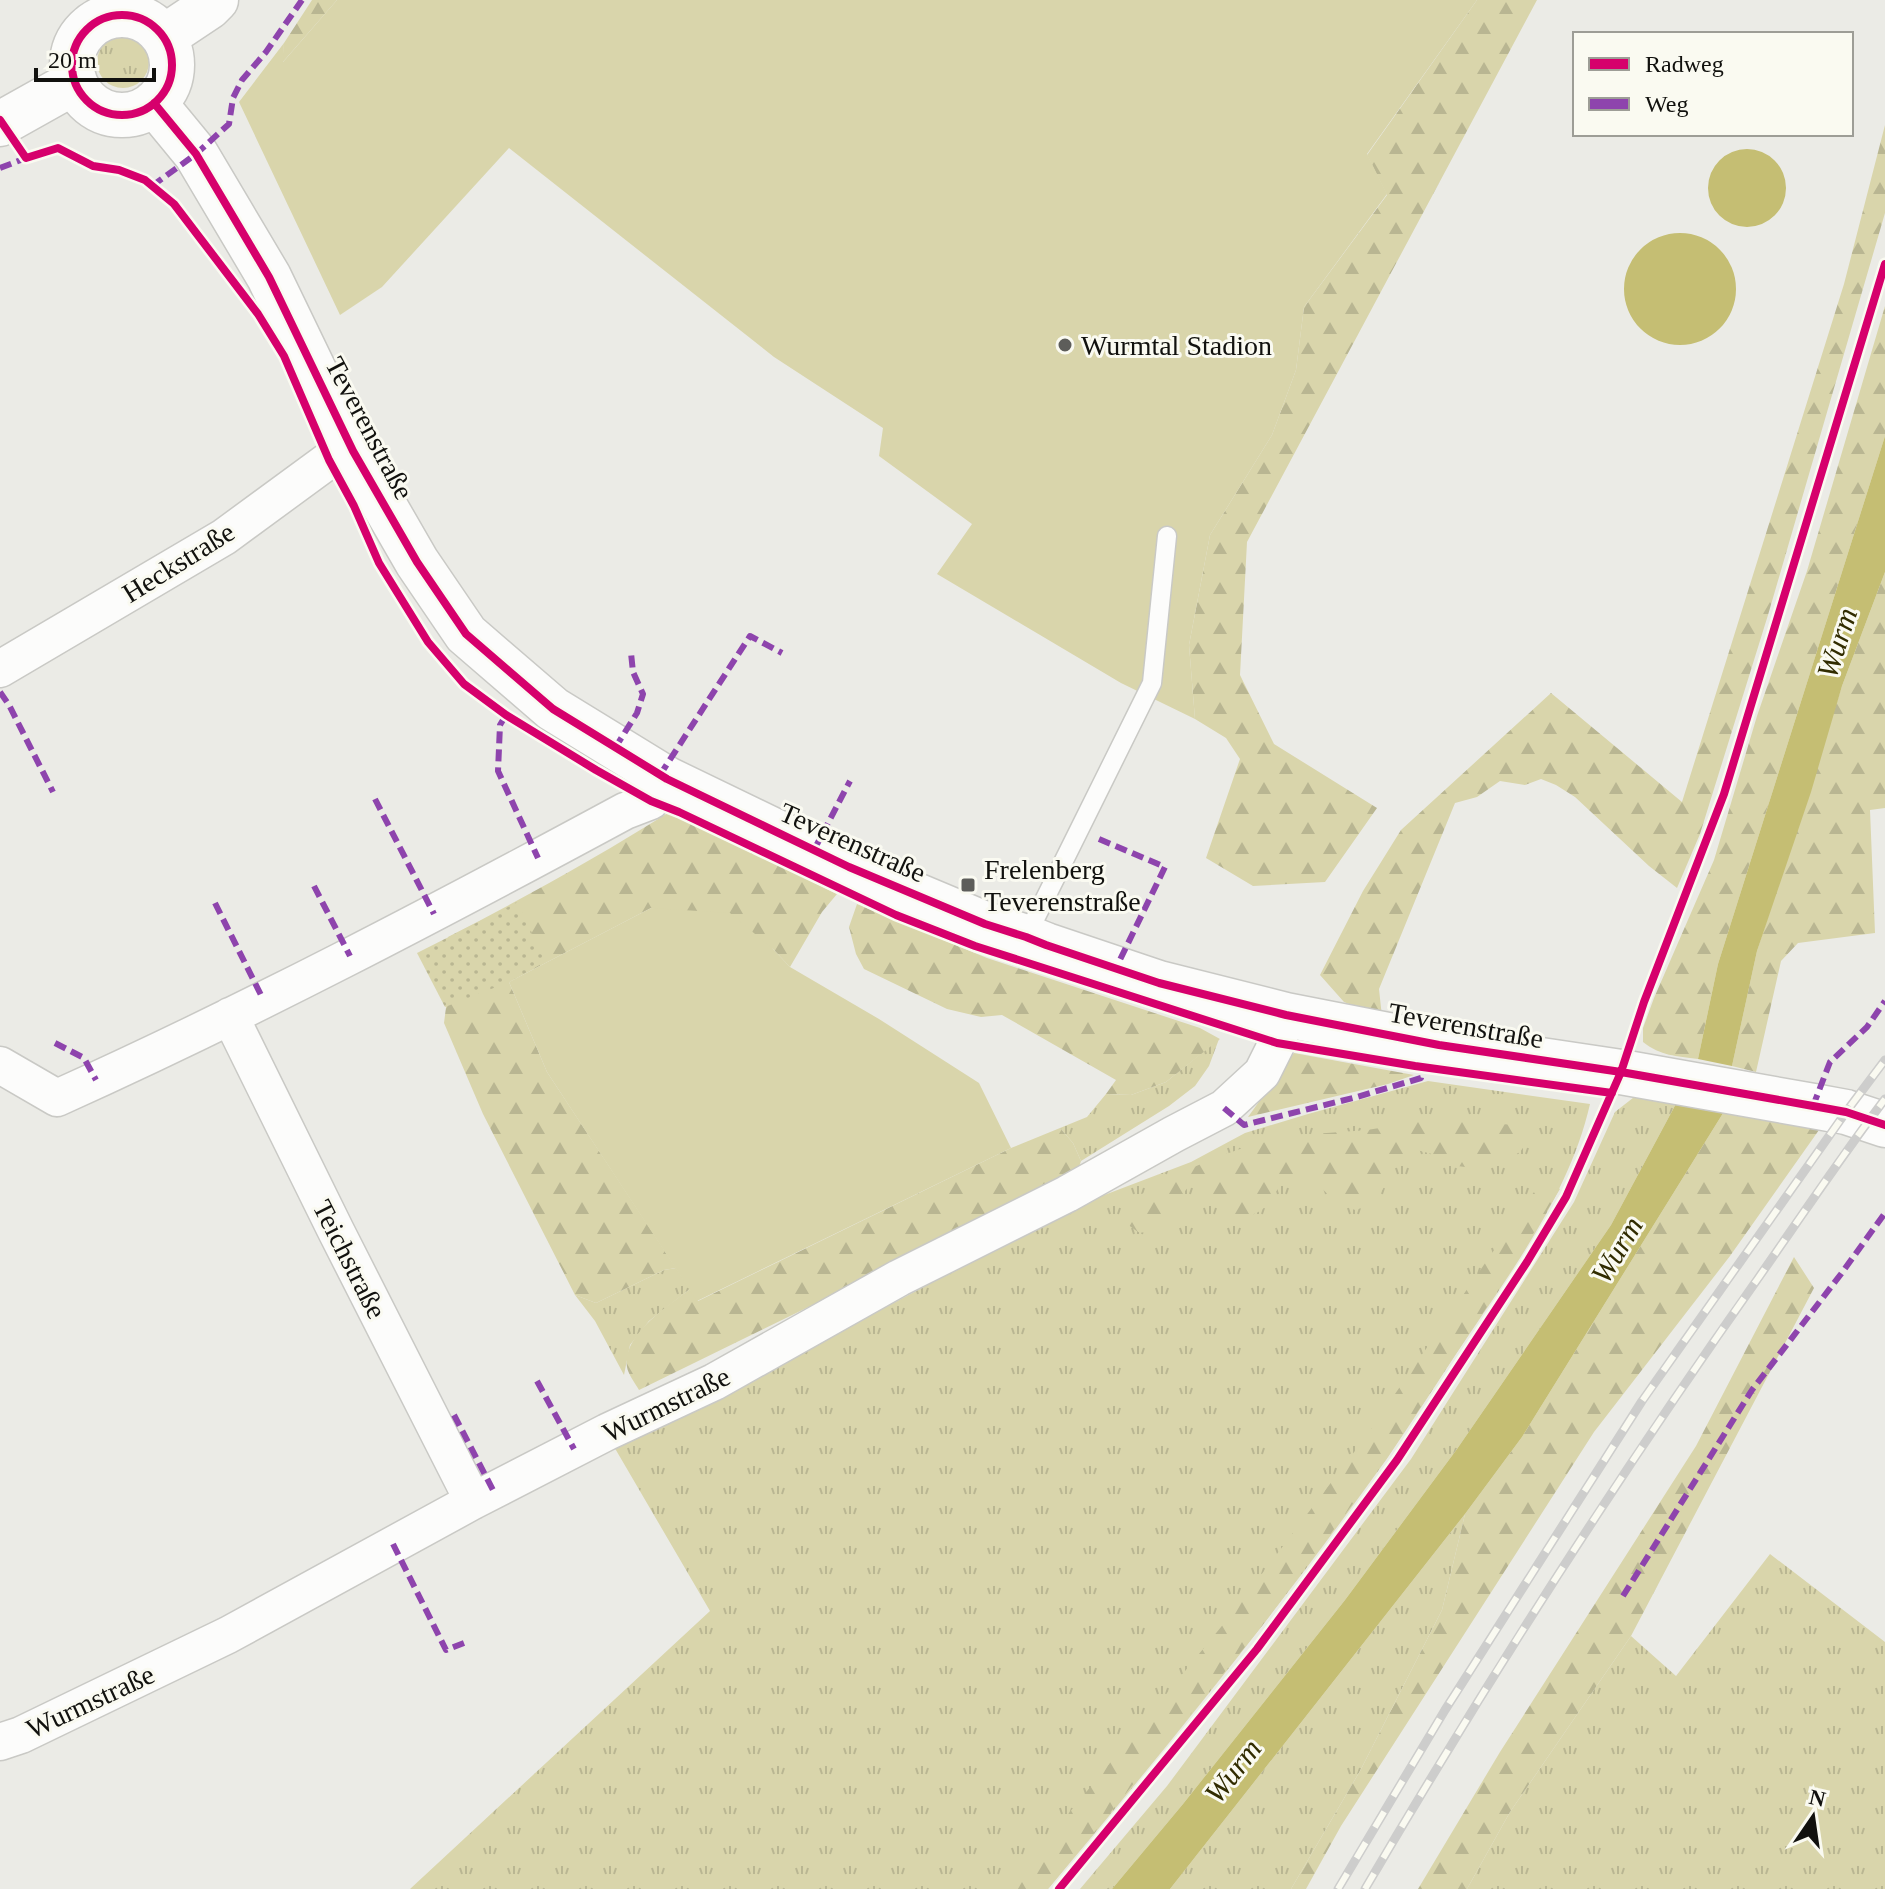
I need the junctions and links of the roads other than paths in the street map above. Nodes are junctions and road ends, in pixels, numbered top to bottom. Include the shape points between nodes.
1 (216, 0) edge
2 (78, 13) edge
3 (164, 37) junction
4 (75, 82) junction
5 (154, 103) junction
6 (0, 124) edge
7 (353, 451) junction
8 (1167, 536) dead end
9 (0, 669) edge
10 (667, 779) junction
11 (1026, 937) junction
12 (1286, 1015) junction
13 (230, 1016) junction
14 (0, 1065) edge
15 (1878, 1122) edge
16 (473, 1501) junction
17 (0, 1742) edge

1 - 3 street
2 - 3 street via 146,21
2 - 4 street via 72,56
3 - 5 street via 171,72
4 - 5 street via 90,103 114,114
4 - 6 street
5 - 7 street, Teverenstraße via 196,154 269,277
7 - 9 street, Heckstraße via 329,460 224,537
7 - 10 street, Teverenstraße via 466,634 553,709
8 - 11 lane via 1152,683
10 - 11 street, Teverenstraße via 855,870
10 - 13 street via 651,801
11 - 12 street, Teverenstraße via 1159,983
12 - 15 street, Teverenstraße via 1813,1106
12 - 16 street, Wurmstraße via 1262,1073 1224,1108 899,1278 714,1382
13 - 14 street via 57,1098
13 - 16 street, Teichstraße
16 - 17 street, Wurmstraße via 228,1635

